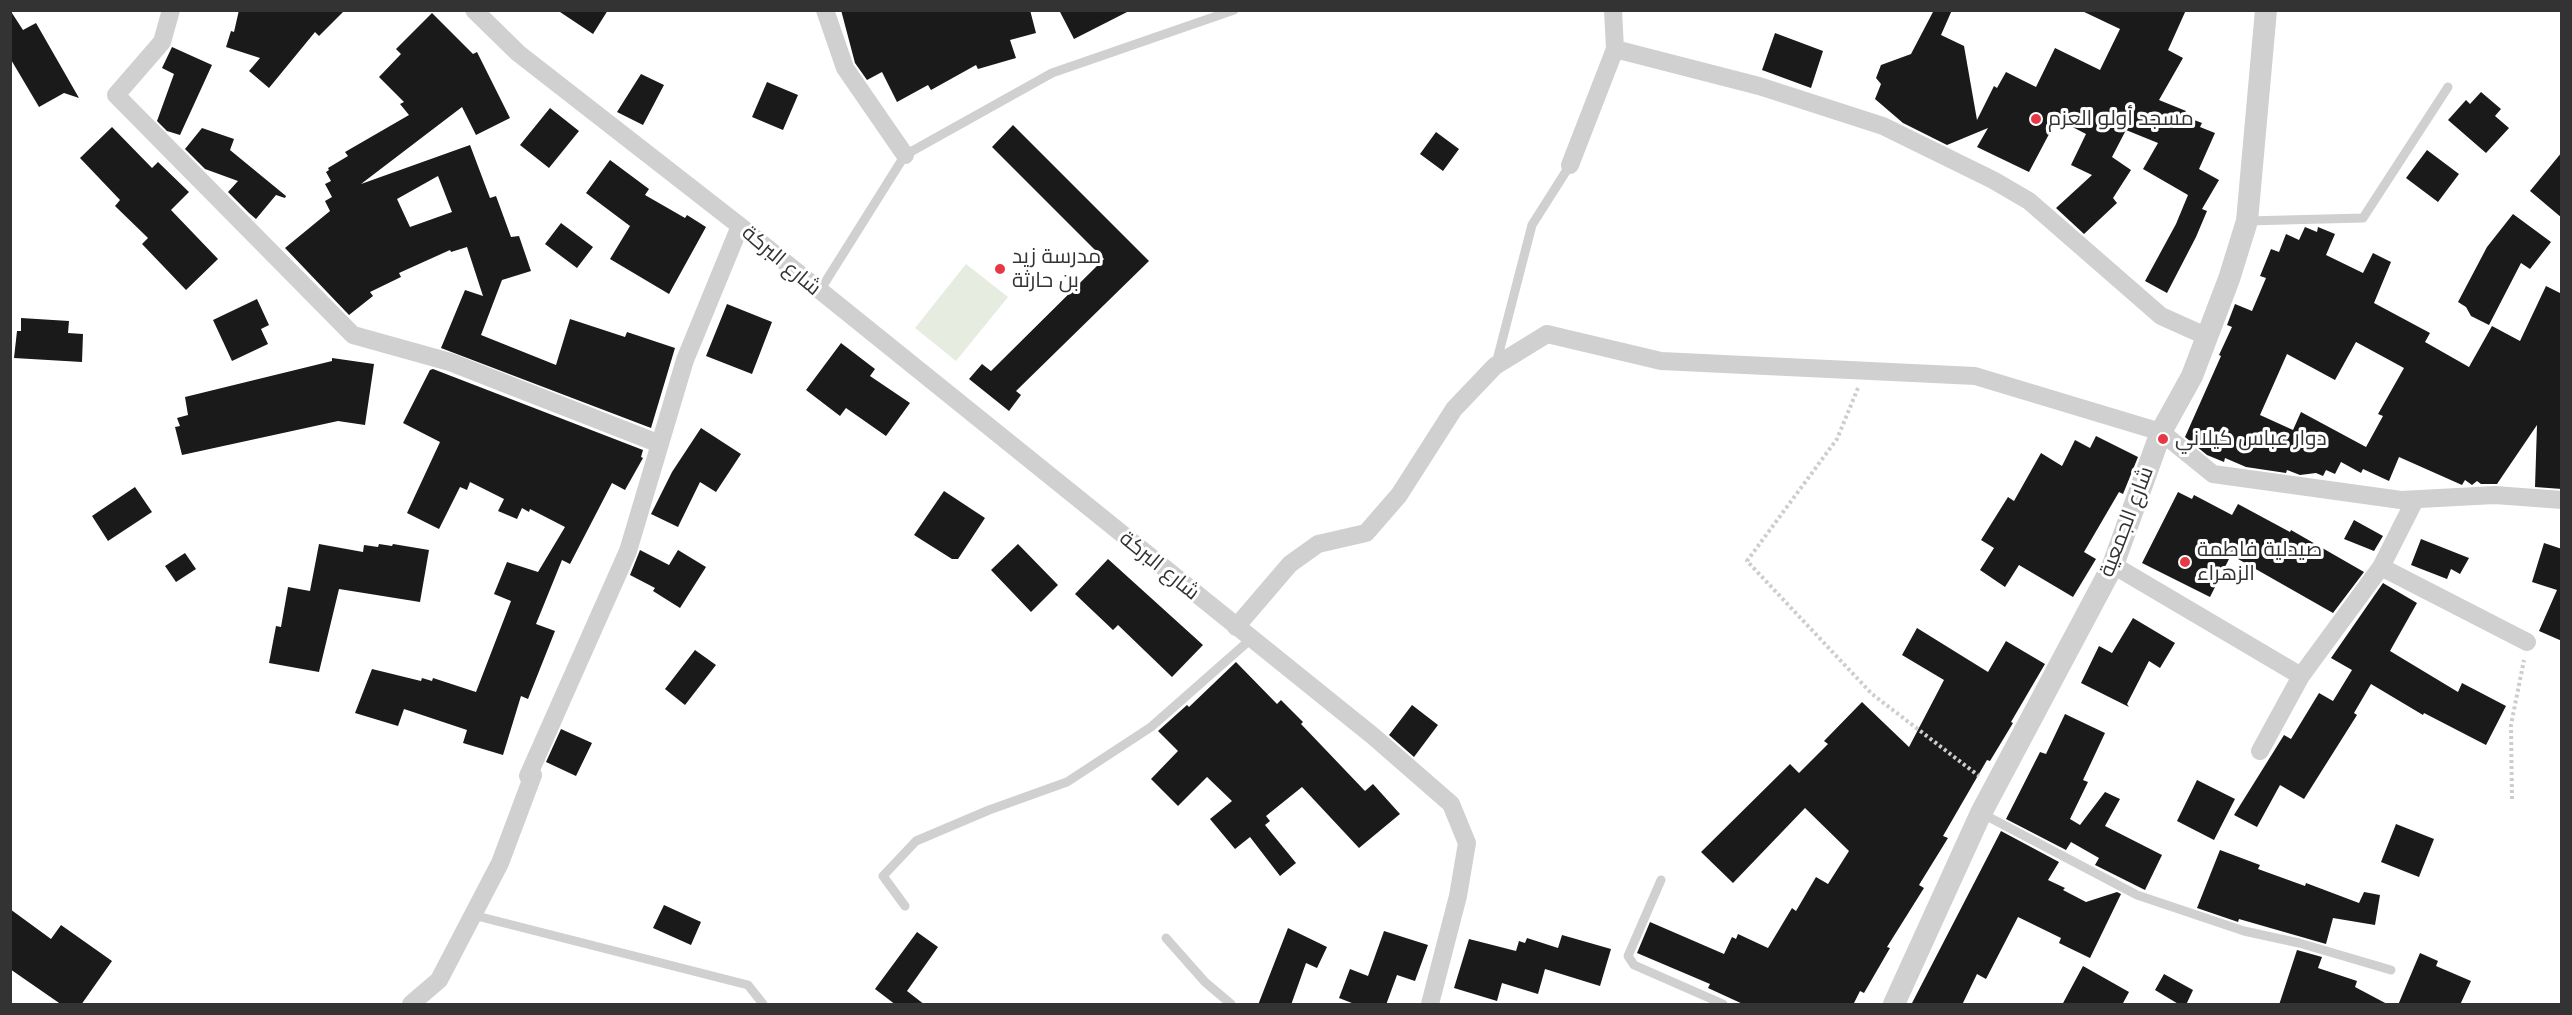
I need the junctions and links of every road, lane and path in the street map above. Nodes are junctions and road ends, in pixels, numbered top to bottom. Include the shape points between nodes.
1 (171, 10) edge
2 (474, 10) edge
3 (825, 10) edge
4 (1234, 10) edge
5 (1613, 10) edge
6 (2266, 10) edge
7 (1615, 49) junction
8 (2448, 87) dead end
9 (905, 155) junction
10 (1570, 165) joint
11 (2247, 221) junction
12 (740, 226) junction
13 (819, 292) junction
14 (2208, 337) junction
15 (1495, 366) junction
16 (1865, 371) junction
17 (2161, 432) junction
18 (660, 444) junction
19 (2415, 500) junction
20 (2562, 500) edge
21 (2113, 565) junction
22 (2381, 567) junction
23 (1236, 627) junction
24 (1251, 639) junction
25 (2527, 642) joint
26 (2301, 676) junction
27 (2260, 751) dead end
28 (1996, 789) junction
29 (2512, 799) dead end
30 (1982, 813) junction
31 (1661, 880) dead end
32 (905, 906) dead end
33 (473, 915) junction
34 (1166, 938) dead end
35 (2391, 970) dead end
36 (411, 1005) edge
37 (763, 1005) edge
38 (1231, 1005) edge
39 (1430, 1005) edge
40 (1723, 1005) edge
41 (1894, 1005) edge

1 - 18 street via 162,42 116,95 353,335 450,362
2 - 12 street, شارع البركة via 518,53
3 - 9 street via 845,68
4 - 9 lane via 1052,73
5 - 7 street
6 - 11 street, شارع الجمعية
7 - 10 street
7 - 14 street via 1759,86 1883,126 1933,150 2029,201 2161,316
8 - 11 lane via 2363,218
9 - 13 lane
10 - 15 lane via 1532,225
11 - 14 street, شارع الجمعية
12 - 13 street, شارع البركة
12 - 18 street via 685,360
13 - 23 street, شارع البركة
14 - 17 street, شارع الجمعية
15 - 16 street via 1547,334 1661,361
15 - 23 street via 1454,409 1399,495 1366,532 1318,544 1290,564
16 - 17 street via 1975,376
16 - 28 path via 1837,439 1747,561 1872,694
17 - 19 street via 2213,474
17 - 21 street, شارع الجمعية
18 - 33 street via 628,551 528,776 532,775 500,863
19 - 20 street via 2495,495
19 - 22 street
21 - 26 street
21 - 28 street, شارع الجمعية
22 - 25 street
22 - 26 street
23 - 24 street, شارع البركة
24 - 32 lane via 1151,727 1067,782 916,841 883,876
24 - 39 street, شارع البركة via 1451,804 1467,843 1458,896
25 - 29 path via 2511,725
26 - 27 street
28 - 30 street, شارع الجمعية
30 - 35 lane via 2138,895 2244,931
30 - 41 street, شارع الجمعية
31 - 40 lane via 1628,956 1634,965
33 - 36 street via 440,980
33 - 37 lane via 748,985
34 - 38 lane

